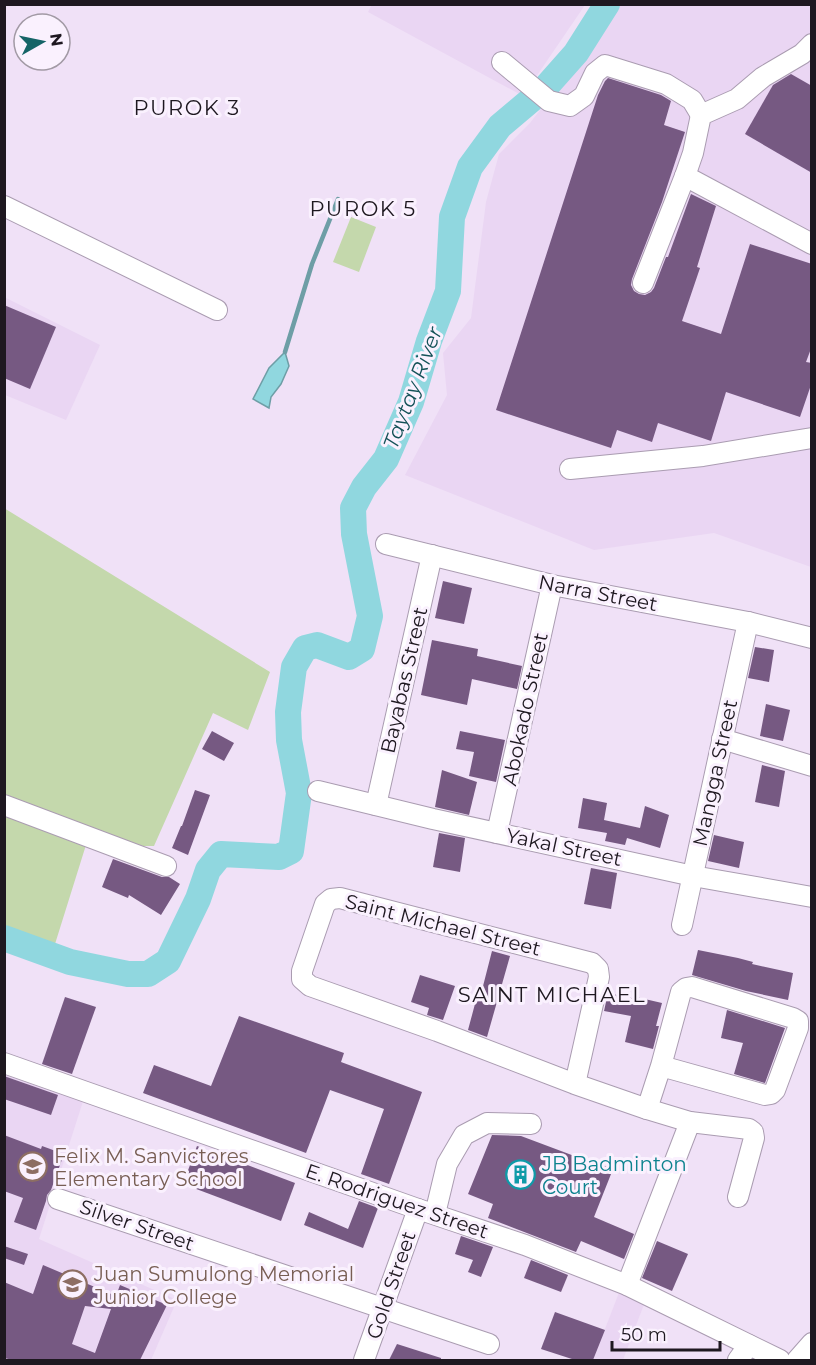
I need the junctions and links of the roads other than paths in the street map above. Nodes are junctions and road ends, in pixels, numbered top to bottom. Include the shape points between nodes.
1 (812, 44) edge
2 (502, 62) dead end
3 (701, 115) junction
4 (685, 176) junction
5 (4, 206) edge
6 (812, 244) edge
7 (643, 283) dead end
8 (217, 310) dead end
9 (812, 438) edge
10 (570, 469) dead end
11 (386, 544) dead end
12 (432, 555) junction
13 (552, 585) junction
14 (748, 622) junction
15 (812, 638) edge
16 (722, 739) junction
17 (812, 766) edge
18 (318, 791) dead end
19 (4, 805) edge
20 (376, 805) junction
21 (497, 833) junction
22 (166, 866) dead end
23 (693, 876) junction
24 (812, 897) edge
25 (682, 925) dead end
26 (4, 1063) edge
27 (661, 1066) junction
28 (575, 1084) junction
29 (647, 1109) junction
30 (690, 1122) junction
31 (531, 1124) dead end
32 (738, 1197) dead end
33 (58, 1199) dead end
34 (426, 1212) junction
35 (627, 1285) junction
36 (383, 1308) junction
37 (812, 1343) edge
38 (489, 1344) dead end
39 (743, 1353) edge
40 (364, 1360) edge
41 (780, 1360) edge
42 (797, 1360) edge

1 - 3 street via 737,99
2 - 3 street via 549,101 570,106 584,96 595,73 605,65 666,84 692,100
3 - 4 street
4 - 6 street
4 - 7 street
5 - 8 street
9 - 10 street via 703,456
11 - 12 street, Narra Street
12 - 13 street, Narra Street
12 - 20 street, Bayabas Street
13 - 14 street, Narra Street
13 - 21 street, Abokado Street
14 - 15 street, Narra Street
14 - 16 street, Mangga Street
16 - 17 street
16 - 23 street, Mangga Street
18 - 20 street, Yakal Street
19 - 22 street
20 - 21 street, Yakal Street
21 - 23 street, Yakal Street
23 - 24 street, Yakal Street
23 - 25 street, Mangga Street
26 - 34 street, E. Rodriguez Street
27 - 27 street via 681,992 686,988 798,1021 771,1094
27 - 29 street
28 - 28 street, Saint Michael Street via 310,986 302,980 302,971 325,904 340,898 592,963 599,977
28 - 29 street, Saint Michael Street
29 - 30 street, Saint Michael Street
30 - 32 street, Saint Michael Street via 753,1132
30 - 35 street
31 - 34 street, Gold Street via 487,1123 464,1135
33 - 36 street, Silver Street
34 - 35 street, E. Rodriguez Street
34 - 36 street, Gold Street
35 - 39 street, E. Rodriguez Street
36 - 38 street, Silver Street
36 - 40 street, Gold Street
37 - 42 street
39 - 41 street, E. Rodriguez Street

